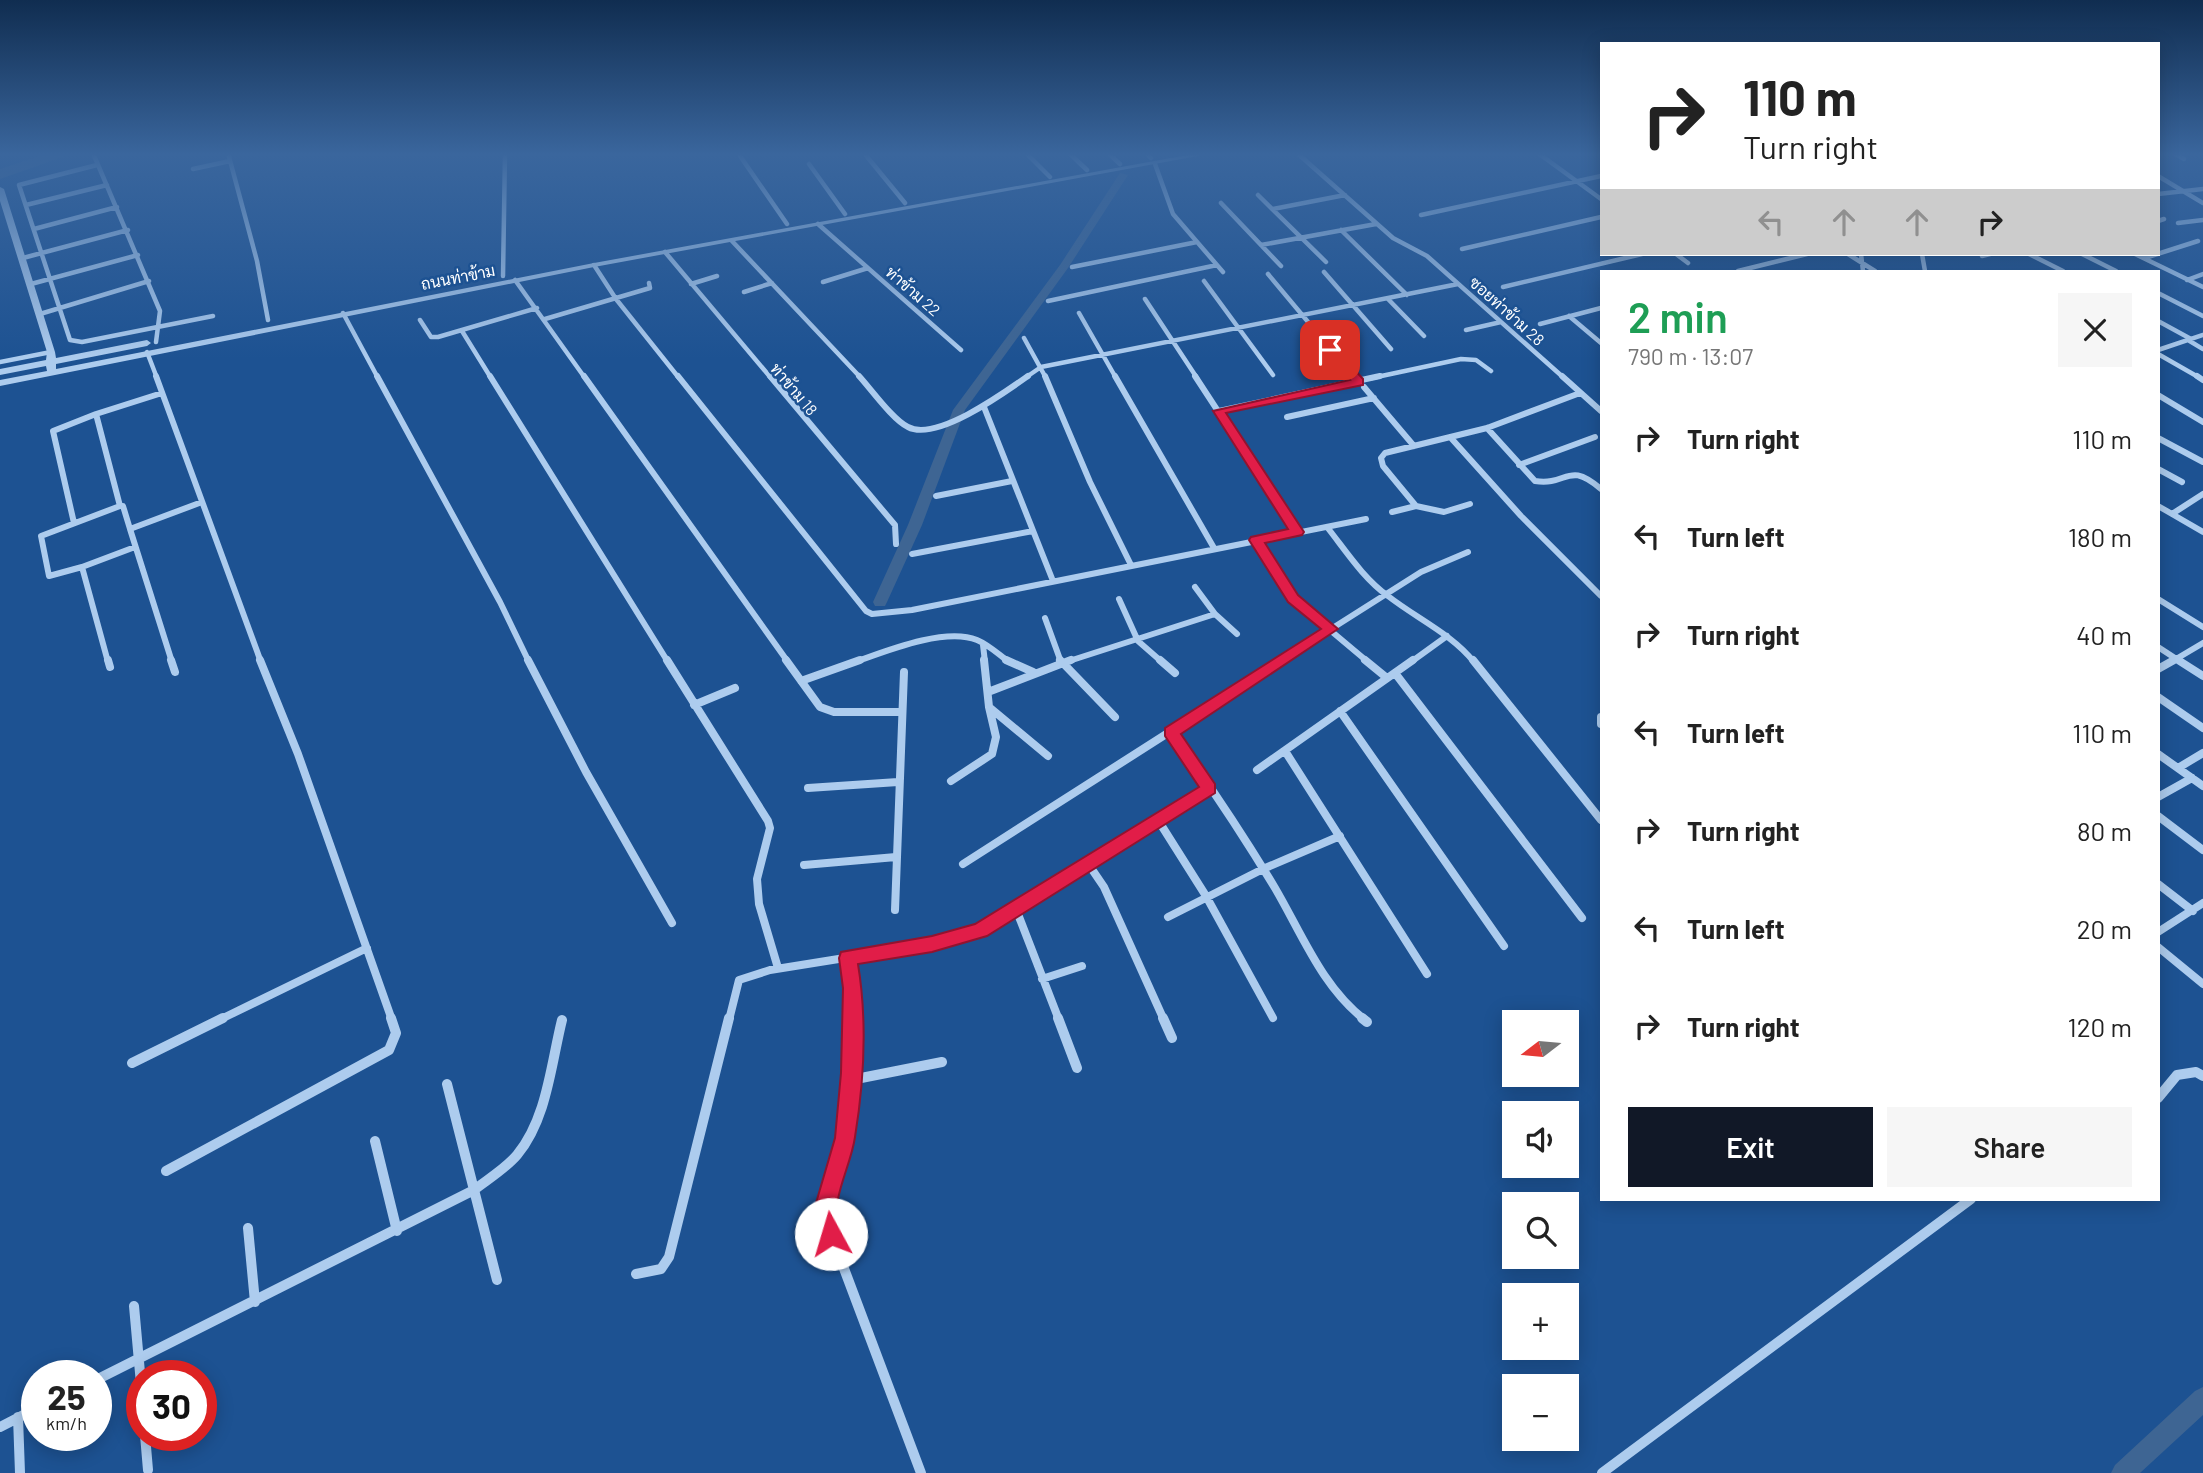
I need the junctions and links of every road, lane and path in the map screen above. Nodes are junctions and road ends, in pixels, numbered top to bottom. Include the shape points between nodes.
1 (11, 222) edge
2 (32, 222) edge
3 (61, 222) edge
4 (124, 222) edge
5 (246, 222) edge
6 (504, 222) edge
7 (800, 222) edge
8 (830, 222) edge
9 (1180, 222) edge
10 (1239, 222) edge
11 (1286, 222) edge
12 (1374, 222) edge
13 (1580, 222) edge
14 (2188, 222) edge
15 (2178, 223) dead end
16 (787, 224) joint
17 (818, 224) junction
18 (1376, 224) junction
19 (34, 229) junction
20 (128, 230) junction
21 (1340, 230) junction
22 (1302, 238) junction
23 (732, 241) junction
24 (1197, 242) junction
25 (2198, 242) dead end
26 (1261, 245) junction
27 (1462, 249) dead end
28 (665, 252) junction
29 (42, 253) junction
30 (2160, 253) edge
31 (138, 255) junction
32 (1634, 256) edge
33 (1678, 256) edge
34 (1799, 256) edge
35 (1852, 256) edge
36 (1861, 256) edge
37 (2033, 256) edge
38 (2086, 256) edge
39 (2140, 256) edge
40 (2152, 256) edge
41 (23, 258) junction
42 (2145, 258) junction
43 (1326, 262) dead end
44 (1862, 262) junction
45 (1688, 263) dead end
46 (594, 265) junction
47 (1217, 265) junction
48 (1072, 267) dead end
49 (1281, 267) dead end
50 (868, 268) junction
51 (2056, 268) junction
52 (1742, 270) edge
53 (1863, 270) edge
54 (1874, 270) edge
55 (2048, 270) edge
56 (2061, 270) edge
57 (2114, 270) edge
58 (1223, 272) dead end
59 (1324, 272) dead end
60 (1268, 274) dead end
61 (2203, 274) edge
62 (503, 276) junction
63 (717, 276) dead end
64 (51, 279) junction
65 (515, 280) junction
66 (2188, 280) junction
67 (149, 281) junction
68 (1204, 281) dead end
69 (823, 282) dead end
70 (649, 283) dead end
71 (772, 283) junction
72 (31, 284) junction
73 (691, 284) junction
74 (1458, 284) junction
75 (1503, 287) dead end
76 (2203, 287) edge
77 (744, 292) dead end
78 (2160, 294) edge
79 (1406, 295) junction
80 (616, 299) junction
81 (1144, 299) dead end
82 (1388, 299) junction
83 (1048, 301) dead end
84 (1354, 307) junction
85 (60, 308) junction
86 (537, 308) junction
87 (1600, 308) edge
88 (343, 313) junction
89 (1079, 313) dead end
90 (40, 314) junction
91 (213, 316) dead end
92 (1569, 316) junction
93 (2203, 316) edge
94 (1302, 317) junction
95 (545, 319) junction
96 (268, 320) junction
97 (420, 320) dead end
98 (1501, 322) junction
99 (2160, 322) edge
100 (1540, 324) dead end
101 (157, 328) junction
102 (1239, 329) junction
103 (1466, 330) dead end
104 (462, 331) junction
105 (2203, 335) edge
106 (1424, 336) dead end
107 (1024, 338) dead end
108 (2190, 339) junction
109 (1173, 341) junction
110 (156, 342) junction
111 (1600, 342) edge
112 (1391, 349) dead end
113 (2203, 349) edge
114 (961, 350) dead end
115 (2160, 351) edge
116 (147, 352) junction
117 (2160, 353) edge
118 (1102, 354) junction
119 (52, 357) junction
120 (0, 362) edge
121 (1041, 367) junction
122 (1491, 371) dead end
123 (0, 372) edge
124 (50, 373) junction
125 (1273, 375) dead end
126 (2203, 380) edge
127 (1358, 382) junction
128 (0, 383) edge
129 (1364, 387) dead end
130 (162, 393) junction
131 (1580, 393) junction
132 (2160, 396) edge
133 (1374, 398) junction
134 (984, 407) junction
135 (1600, 410) edge
136 (1219, 411) junction
137 (96, 414) junction
138 (1287, 416) dead end
139 (2203, 422) edge
140 (1487, 428) junction
141 (1595, 437) dead end
142 (1451, 438) junction
143 (2160, 439) edge
144 (1414, 446) junction
145 (2203, 462) edge
146 (1519, 465) junction
147 (2160, 470) edge
148 (1012, 481) junction
149 (2182, 482) dead end
150 (1600, 488) edge
151 (2203, 494) edge
152 (936, 496) dead end
153 (202, 502) junction
154 (1469, 504) dead end
155 (120, 506) junction
156 (1416, 506) junction
157 (2160, 507) edge
158 (1392, 512) dead end
159 (2172, 514) junction
160 (1366, 519) dead end
161 (74, 523) junction
162 (1328, 527) junction
163 (130, 529) junction
164 (1033, 531) junction
165 (1297, 532) junction
166 (2203, 533) edge
167 (1256, 540) junction
168 (896, 544) dead end
169 (135, 547) junction
170 (1214, 548) junction
171 (1468, 552) dead end
172 (912, 554) dead end
173 (1131, 565) junction
174 (82, 567) junction
175 (1054, 581) junction
176 (1195, 587) dead end
177 (1386, 594) junction
178 (1600, 595) edge
179 (1119, 599) dead end
180 (2160, 600) edge
181 (1215, 614) junction
182 (1045, 618) dead end
183 (2203, 627) edge
184 (1331, 629) junction
185 (1237, 634) dead end
186 (1447, 636) junction
187 (1138, 641) junction
188 (2203, 643) edge
189 (983, 644) junction
190 (2160, 648) edge
191 (2176, 659) junction
192 (1062, 664) junction
193 (110, 667) dead end
194 (2160, 668) edge
195 (175, 672) dead end
196 (904, 672) dead end
197 (1033, 672) junction
198 (1175, 673) dead end
199 (1391, 675) junction
200 (2203, 676) edge
201 (801, 681) junction
202 (735, 688) dead end
203 (988, 692) junction
204 (2160, 698) edge
205 (694, 705) junction
206 (989, 707) junction
207 (1340, 711) junction
208 (902, 712) junction
209 (1115, 717) dead end
210 (2203, 728) edge
211 (1171, 732) junction
212 (1285, 751) junction
213 (2203, 753) edge
214 (2160, 755) edge
215 (1048, 756) dead end
216 (2178, 768) junction
217 (1257, 770) dead end
218 (2192, 778) junction
219 (951, 781) dead end
220 (898, 782) junction
221 (2203, 786) edge
222 (808, 788) dead end
223 (1210, 789) junction
224 (2160, 796) edge
225 (2160, 818) edge
226 (1600, 819) edge
227 (1158, 820) junction
228 (1340, 836) junction
229 (2203, 850) edge
230 (896, 857) junction
231 (1087, 862) junction
232 (963, 864) dead end
233 (804, 865) dead end
234 (1263, 869) junction
235 (2160, 886) edge
236 (1206, 896) junction
237 (2203, 903) edge
238 (1016, 909) junction
239 (895, 910) dead end
240 (2193, 911) junction
241 (1168, 917) dead end
242 (1582, 918) dead end
243 (673, 923) dead end
244 (2160, 931) edge
245 (1504, 946) dead end
246 (367, 948) junction
247 (2160, 949) edge
248 (848, 958) junction
249 (1082, 966) dead end
250 (778, 968) junction
251 (1427, 974) dead end
252 (1042, 979) junction
253 (2203, 984) edge
254 (1273, 1018) dead end
255 (562, 1020) dead end
256 (1367, 1022) dead end
257 (1172, 1038) dead end
258 (942, 1062) dead end
259 (132, 1063) dead end
260 (1077, 1068) dead end
261 (2203, 1076) edge
262 (850, 1080) junction
263 (447, 1084) dead end
264 (2160, 1096) edge
265 (375, 1141) dead end
266 (166, 1171) dead end
267 (474, 1190) junction
268 (1968, 1201) edge
269 (248, 1228) dead end
270 (397, 1231) junction
271 (636, 1274) dead end
272 (498, 1280) dead end
273 (255, 1302) junction
274 (134, 1306) dead end
275 (139, 1359) junction
276 (112, 1372) edge
277 (21, 1416) edge
278 (18, 1418) junction
279 (0, 1427) edge
280 (146, 1451) edge
281 (148, 1471) dead end
282 (20, 1473) edge
283 (921, 1473) edge
284 (1602, 1473) edge

1 - 41 street
2 - 19 street
3 - 19 street
4 - 20 street
5 - 96 street
6 - 62 street
7 - 16 street, ถนนท่าข้าม
8 - 17 street, ถนนท่าข้าม
9 - 24 street
10 - 26 street
11 - 22 street
12 - 18 street, ซอยท่าข้าม 28
13 - 27 street
14 - 15 street
16 - 62 street, ถนนท่าข้าม
17 - 23 street, ถนนท่าข้าม
17 - 50 street, ท่าข้าม 22
18 - 21 street
18 - 74 street, ซอยท่าข้าม 28 via 1427,256
19 - 29 street
20 - 29 street
20 - 31 street
21 - 22 street
21 - 79 street
22 - 26 street
22 - 43 street
23 - 28 street, ถนนท่าข้าม
23 - 71 street
24 - 47 street
24 - 48 street
25 - 30 street
26 - 49 street
28 - 46 street, ถนนท่าข้าม
28 - 73 street, ท่าข้าม 18
29 - 41 street
29 - 64 street
31 - 64 street
31 - 67 street
32 - 75 street
33 - 45 street
34 - 52 street
35 - 44 street
36 - 44 street
37 - 51 street
38 - 57 street
39 - 42 street
40 - 42 street
41 - 72 street
42 - 66 street
44 - 53 street
44 - 54 street
46 - 65 street, ถนนท่าข้าม
46 - 80 street
47 - 58 street
47 - 83 street
50 - 69 street
50 - 114 street, ท่าข้าม 22
51 - 55 street
51 - 56 street
59 - 84 street
60 - 94 street
61 - 66 street
62 - 96 street, ถนนท่าข้าม
63 - 73 street
64 - 72 street
64 - 85 street
65 - 86 street
65 - 88 street, ถนนท่าข้าม
66 - 76 street
67 - 85 street
67 - 101 street via 160,311
68 - 102 street
70 - 80 street via 650,288
71 - 77 street
71 - 134 street via 907,427 925,431
72 - 90 street
73 - 168 street, ท่าข้าม 18 via 895,525
74 - 79 street
74 - 98 street, ซอยท่าข้าม 28
78 - 93 street
79 - 82 street
80 - 95 street
80 - 175 street via 866,611 912,610
81 - 109 street
82 - 84 street
82 - 106 street
84 - 94 street
84 - 112 street
85 - 90 street
85 - 101 street via 74,343
86 - 95 street
86 - 104 street
87 - 92 street
88 - 116 street, ถนนท่าข้าม
88 - 243 street via 500,602 545,698
89 - 118 street
90 - 119 street
91 - 101 street
92 - 100 street
92 - 111 street
94 - 102 street
94 - 127 street
95 - 201 street
96 - 110 street, ถนนท่าข้าม
97 - 104 street via 431,337
98 - 103 street
98 - 131 street, ซอยท่าข้าม 28
99 - 108 street
101 - 110 street
102 - 109 street
102 - 125 street
104 - 205 street
105 - 108 street
107 - 121 street
108 - 113 street
108 - 115 street
109 - 118 street
109 - 136 street
110 - 119 street, ถนนท่าข้าม
116 - 124 street, ถนนท่าข้าม
116 - 130 street
117 - 126 street
118 - 121 street
118 - 170 street
119 - 120 street
119 - 123 street, ถนนท่าข้าม
119 - 124 street
121 - 134 street
121 - 173 street
122 - 127 street via 1476,360 1461,359
124 - 128 street, ถนนท่าข้าม
127 - 136 street
129 - 133 street
130 - 137 street
130 - 153 street
131 - 135 street, ซอยท่าข้าม 28
131 - 140 street
132 - 139 street
133 - 138 street
133 - 144 street
134 - 148 street
136 - 165 street
137 - 155 street
137 - 161 street via 54,429
140 - 142 street
140 - 146 street
141 - 146 street
142 - 144 street
142 - 178 street
143 - 145 street
144 - 156 street via 1381,458
146 - 150 street via 1535,481 1578,472
147 - 149 street
148 - 152 street
148 - 164 street
151 - 159 street
153 - 163 street
153 - 246 street
154 - 156 street via 1444,512
155 - 161 street
155 - 163 street
156 - 158 street
157 - 159 street
159 - 166 street
160 - 162 street
161 - 174 street via 41,536 49,576
162 - 165 street
162 - 177 street via 1356,566
163 - 169 street
164 - 172 street
164 - 175 street
165 - 167 street
167 - 170 street
167 - 184 street via 1293,599
169 - 174 street
169 - 195 street
170 - 173 street
171 - 177 street via 1421,572
173 - 175 street
174 - 193 street
176 - 181 street
177 - 184 street
177 - 186 street
179 - 187 street
180 - 183 street
181 - 185 street
181 - 187 street
182 - 192 street
184 - 199 street
184 - 211 street
186 - 199 street
186 - 226 street via 1473,661
187 - 192 street
187 - 198 street
188 - 191 street
189 - 197 street via 1010,666
189 - 201 street via 964,636 918,643
189 - 203 street
190 - 191 street
191 - 194 street
191 - 200 street
192 - 197 street
192 - 209 street
196 - 208 street
197 - 203 street
199 - 207 street
199 - 242 street
201 - 208 street via 827,711
202 - 205 street
203 - 206 street
204 - 210 street
205 - 250 street via 768,821 757,878 759,904
206 - 215 street
206 - 219 street via 998,734 997,747 983,763
207 - 212 street
207 - 245 street
208 - 220 street
211 - 223 street
211 - 232 street
212 - 217 street
212 - 228 street
213 - 216 street
214 - 216 street
216 - 218 street
218 - 221 street
218 - 224 street
220 - 222 street
220 - 230 street
223 - 227 street
223 - 234 street
225 - 229 street
227 - 231 street
227 - 236 street
228 - 234 street
228 - 251 street
230 - 233 street
230 - 239 street
231 - 238 street
231 - 257 street via 1104,887
234 - 236 street
234 - 256 street via 1333,987
235 - 240 street
236 - 241 street
236 - 254 street
237 - 240 street
238 - 248 street via 966,936
238 - 252 street
240 - 244 street
246 - 259 street
246 - 266 street via 397,1033 392,1046
247 - 253 street
248 - 250 street
248 - 262 street via 853,1030
249 - 252 street
250 - 271 street via 739,980 669,1257 661,1269
252 - 260 street
255 - 267 street via 525,1143
258 - 262 street
261 - 264 street via 2196,1072 2177,1075
262 - 283 street via 845,1138 827,1203 831,1234
263 - 267 street
265 - 270 street
267 - 270 street
267 - 272 street
268 - 284 street
269 - 273 street
270 - 273 street
273 - 275 street
274 - 275 street
275 - 276 street
277 - 278 street
278 - 279 street
278 - 282 street
280 - 281 street

